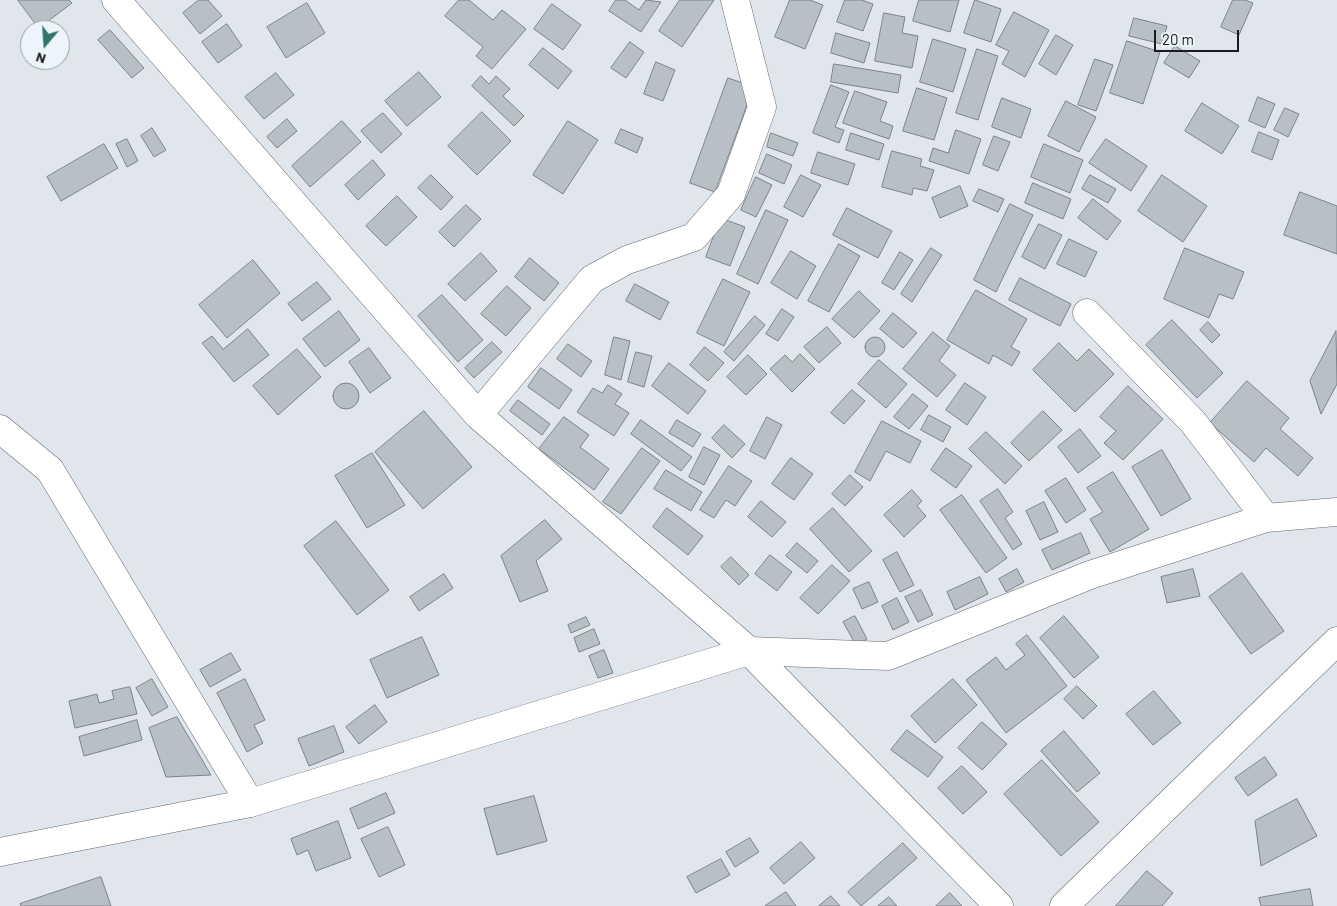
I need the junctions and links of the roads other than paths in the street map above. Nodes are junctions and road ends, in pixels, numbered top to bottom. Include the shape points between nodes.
1 (116, 0) edge
2 (735, 0) edge
3 (1087, 313) dead end
4 (478, 414) junction
5 (0, 429) edge
6 (1337, 512) edge
7 (1266, 518) junction
8 (1337, 641) edge
9 (749, 650) junction
10 (250, 803) junction
11 (0, 852) edge
12 (999, 906) edge
13 (1064, 906) edge

1 - 4 street
2 - 4 street via 762,106 731,194 694,237 627,260 592,279
3 - 7 street via 1193,422
4 - 9 street
5 - 10 street via 50,470
6 - 7 street
7 - 9 street via 1090,575 888,656
8 - 13 street
9 - 10 street
9 - 12 street
10 - 11 street

